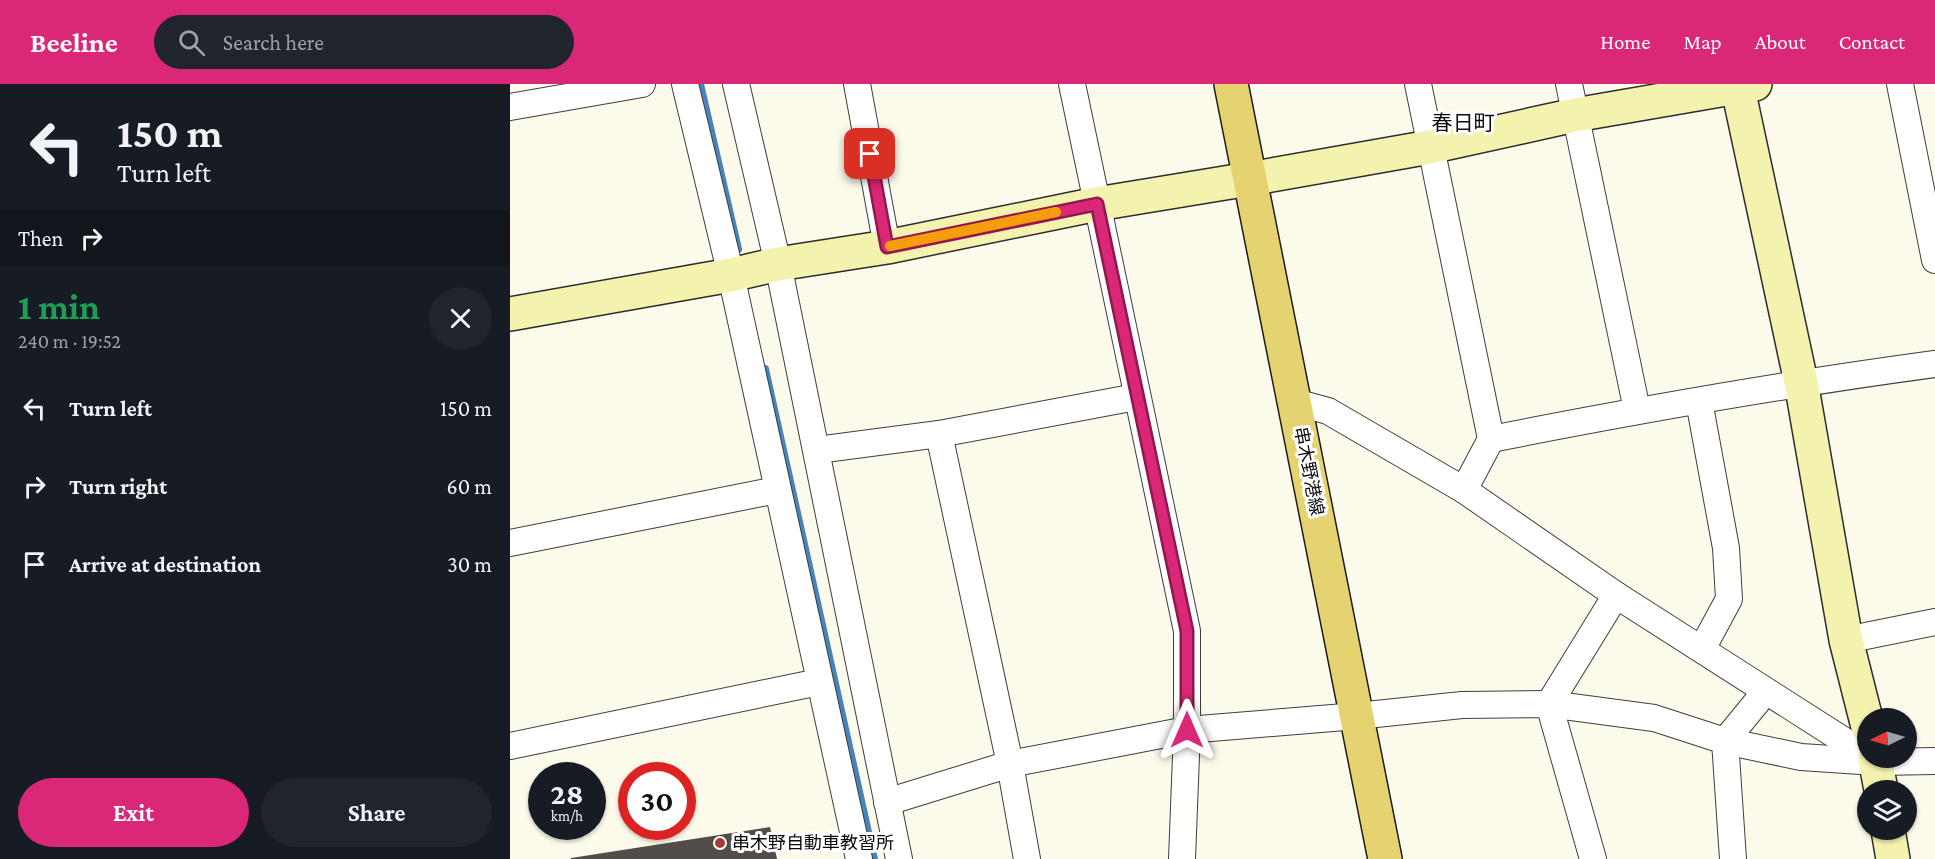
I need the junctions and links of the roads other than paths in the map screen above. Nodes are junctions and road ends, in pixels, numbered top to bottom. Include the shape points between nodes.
1 (642, 84) edge
2 (685, 84) edge
3 (736, 84) edge
4 (857, 84) edge
5 (1072, 84) edge
6 (1231, 84) edge
7 (1418, 84) edge
8 (1900, 84) edge
9 (1743, 85) edge
10 (520, 98) edge
11 (1572, 99) edge
12 (1430, 147) junction
13 (1250, 179) junction
14 (1097, 204) junction
15 (1930, 205) edge
16 (887, 247) junction
17 (1935, 260) edge
18 (778, 264) junction
19 (731, 275) junction
20 (510, 314) edge
21 (1935, 364) edge
22 (1801, 382) junction
23 (1136, 397) junction
24 (1699, 401) junction
25 (1295, 402) junction
26 (1637, 410) junction
27 (939, 434) junction
28 (1491, 439) junction
29 (817, 450) junction
30 (777, 490) junction
31 (1464, 490) junction
32 (510, 543) edge
33 (1616, 595) junction
34 (1935, 622) edge
35 (1846, 640) junction
36 (1702, 649) junction
37 (819, 682) junction
38 (1766, 691) junction
39 (1549, 704) junction
40 (1863, 708) edge
41 (1357, 716) junction
42 (1187, 730) junction
43 (1725, 741) junction
44 (510, 746) edge
45 (1857, 753) edge
46 (1935, 761) edge
47 (1917, 762) edge
48 (1857, 763) edge
49 (1010, 765) junction
50 (887, 802) junction
51 (1890, 840) edge
52 (859, 859) edge
53 (899, 859) edge
54 (1028, 859) edge
55 (1182, 859) edge
56 (1385, 859) edge
57 (1593, 859) edge
58 (1732, 859) edge
59 (1893, 859) edge

1 - 10 street
2 - 19 street
3 - 18 street
4 - 16 street
5 - 14 street
6 - 13 main road, 串木野港線
7 - 12 street
8 - 15 street
9 - 11 street
9 - 22 street
11 - 12 street
11 - 26 street
12 - 13 street
12 - 28 street
13 - 14 street
13 - 25 main road, 串木野港線
14 - 16 street
14 - 23 street
15 - 17 street
16 - 18 street
18 - 19 street
18 - 29 street
19 - 20 street
19 - 30 street
21 - 22 street
22 - 24 street
22 - 35 street
23 - 27 street
23 - 42 street via 1187,631
24 - 26 street
24 - 36 street via 1726,548 1729,599
25 - 31 street via 1328,411
25 - 41 main road, 串木野港線
26 - 28 street
27 - 29 street
27 - 49 street
28 - 31 street
29 - 50 street
30 - 32 street
30 - 37 street
31 - 33 street
33 - 36 street
33 - 39 street
34 - 35 street
35 - 40 street
36 - 38 street
37 - 44 street
37 - 52 street
38 - 43 street
38 - 45 street
39 - 41 street via 1462,705
39 - 43 street via 1654,718
39 - 57 street
41 - 42 street
41 - 56 main road, 串木野港線
42 - 49 street
42 - 55 street
43 - 48 street via 1801,757
43 - 58 street
46 - 47 street
49 - 50 street
49 - 54 street
50 - 53 street
51 - 59 street

